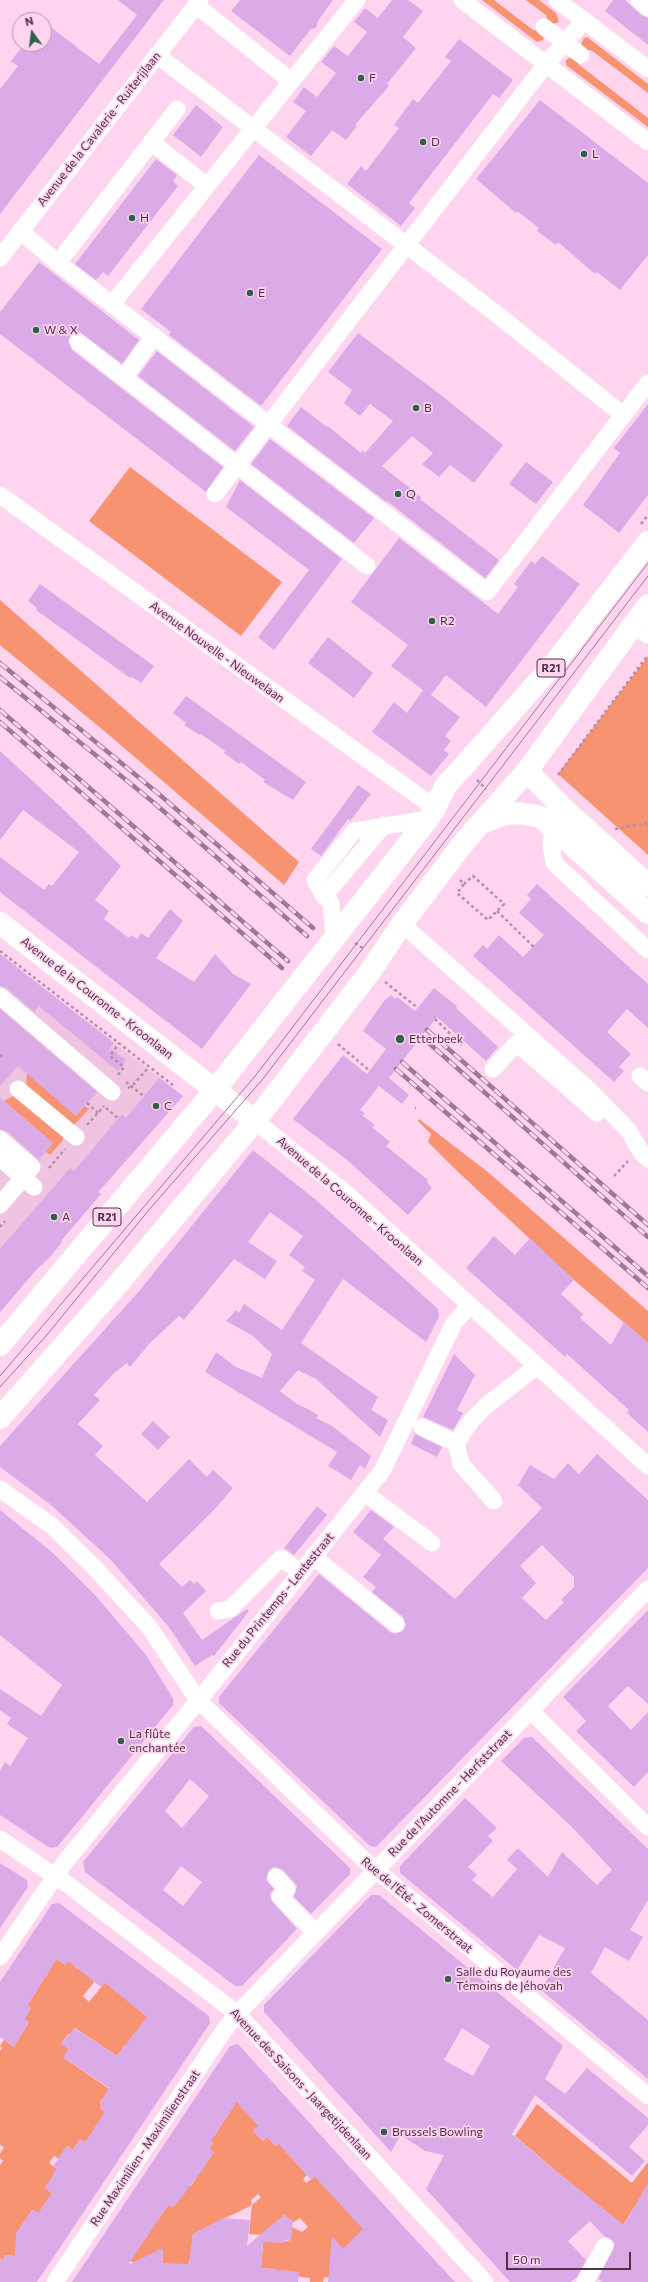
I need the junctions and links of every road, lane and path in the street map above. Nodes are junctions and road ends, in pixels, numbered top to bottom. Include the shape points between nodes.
1 (357, 0) edge
2 (462, 0) edge
3 (557, 0) edge
4 (638, 0) edge
5 (198, 3) edge
6 (648, 8) edge
7 (584, 21) junction
8 (544, 27) dead end
9 (565, 42) junction
10 (157, 55) junction
11 (582, 55) dead end
12 (546, 64) junction
13 (648, 69) edge
14 (291, 81) junction
15 (177, 109) dead end
16 (254, 127) junction
17 (151, 142) junction
18 (648, 142) edge
19 (207, 186) junction
20 (20, 231) junction
21 (408, 246) junction
22 (0, 258) edge
23 (58, 263) junction
24 (112, 304) junction
25 (154, 336) junction
26 (78, 342) dead end
27 (124, 378) junction
28 (648, 383) edge
29 (623, 415) junction
30 (269, 424) junction
31 (238, 465) junction
32 (215, 494) dead end
33 (0, 495) edge
34 (648, 542) edge
35 (367, 566) dead end
36 (648, 605) edge
37 (640, 630) edge
38 (648, 654) edge
39 (527, 771) junction
40 (473, 777) dead end
41 (556, 777) dead end
42 (491, 793) dead end
43 (431, 813) junction
44 (556, 820) junction
45 (481, 824) junction
46 (648, 824) edge
47 (611, 832) dead end
48 (458, 878) dead end
49 (464, 884) junction
50 (648, 885) edge
51 (497, 911) junction
52 (648, 913) edge
53 (0, 923) edge
54 (402, 924) junction
55 (334, 938) junction
56 (536, 949) dead end
57 (648, 950) edge
58 (0, 951) edge
59 (376, 974) junction
60 (0, 996) edge
61 (418, 1008) dead end
62 (435, 1020) dead end
63 (119, 1043) junction
64 (338, 1044) dead end
65 (462, 1045) dead end
66 (0, 1055) edge
67 (3, 1057) dead end
68 (149, 1067) junction
69 (493, 1069) dead end
70 (370, 1071) dead end
71 (118, 1075) dead end
72 (174, 1086) dead end
73 (18, 1089) dead end
74 (215, 1090) junction
75 (145, 1097) dead end
76 (108, 1099) junction
77 (87, 1103) dead end
78 (98, 1113) junction
79 (119, 1119) dead end
80 (255, 1121) junction
81 (76, 1137) junction
82 (633, 1137) junction
83 (0, 1140) edge
84 (0, 1158) edge
85 (648, 1159) edge
86 (28, 1182) junction
87 (5, 1210) edge
88 (0, 1227) edge
89 (470, 1306) junction
90 (0, 1344) edge
91 (537, 1366) junction
92 (0, 1418) edge
93 (422, 1427) dead end
94 (456, 1443) junction
95 (648, 1466) edge
96 (0, 1489) edge
97 (365, 1493) junction
98 (494, 1501) dead end
99 (432, 1543) dead end
100 (313, 1556) junction
101 (300, 1572) junction
102 (648, 1589) edge
103 (218, 1610) dead end
104 (396, 1624) dead end
105 (198, 1700) junction
106 (531, 1711) junction
107 (647, 1825) edge
108 (0, 1839) edge
109 (376, 1871) junction
110 (55, 1875) junction
111 (276, 1877) dead end
112 (315, 1932) junction
113 (0, 1956) edge
114 (236, 2015) junction
115 (648, 2096) edge
116 (605, 2246) dead end
117 (56, 2282) edge
118 (485, 2282) edge
119 (585, 2282) edge

1 - 14 street
2 - 12 street
3 - 7 street
4 - 6 street
5 - 10 street, Avenue de la Cavalerie - Ruiterijlaan
5 - 14 street
7 - 9 street
7 - 13 street
8 - 9 street
9 - 11 street
9 - 12 street
10 - 16 street
10 - 20 street, Avenue de la Cavalerie - Ruiterijlaan
12 - 18 street
12 - 21 street
14 - 16 street
15 - 17 street
16 - 19 street
16 - 21 street
17 - 19 street
17 - 23 street
19 - 24 street
20 - 22 street, Avenue de la Cavalerie - Ruiterijlaan
20 - 23 street
21 - 29 street
21 - 30 street
23 - 24 street
24 - 25 street
25 - 27 street
25 - 30 street
26 - 27 street
27 - 31 street
28 - 29 street
29 - 30 street via 487,592
30 - 31 street
31 - 32 street
31 - 35 street
33 - 43 street, Avenue Nouvelle - Nieuwelaan
34 - 43 main road, R21 via 554,664 449,782
36 - 37 main road
37 - 39 main road
38 - 41 path
39 - 44 main road
39 - 45 main road
40 - 42 path
43 - 55 main road, R21
43 - 55 street via 384,825 324,896 331,903
44 - 45 main road via 520,813 504,814
44 - 50 main road
44 - 52 main road
44 - 57 street via 552,846 554,863
45 - 54 main road
46 - 47 path via 623,826
48 - 49 path
49 - 51 path via 473,876 504,904
49 - 51 path via 458,892 488,920
51 - 56 path
53 - 74 main road, Avenue de la Couronne - Kroonlaan
54 - 59 main road
54 - 82 street via 586,1087
55 - 59 path via 346,947 353,941 363,948 367,952 364,961
55 - 74 main road, R21
58 - 63 path
59 - 61 path
59 - 80 main road
60 - 76 street
62 - 65 path
63 - 68 path
63 - 71 path via 110,1056 124,1067
64 - 70 path
66 - 67 path
68 - 72 path
68 - 75 path via 132,1086
69 - 82 street via 518,1043 619,1132
73 - 81 street
74 - 80 main road, Avenue de la Couronne - Kroonlaan
74 - 90 main road, R21
76 - 78 path
76 - 79 path
77 - 78 path
78 - 81 path
80 - 89 street, Avenue de la Couronne - Kroonlaan via 343,1191
80 - 92 main road via 118,1284
81 - 86 path
82 - 85 street
83 - 86 street via 32,1167
84 - 86 street
86 - 87 street
87 - 88 path
89 - 91 street, Avenue de la Couronne - Kroonlaan
89 - 97 street, Rue du Printemps - Lentestraat via 454,1323 382,1471
91 - 94 street via 487,1405 472,1420
91 - 95 street, Avenue de la Couronne - Kroonlaan
93 - 94 street
94 - 98 street via 461,1464
96 - 105 street, Rue de l'Été - Zomerstraat via 52,1526 94,1567 150,1628
97 - 99 street
97 - 100 street, Rue du Printemps - Lentestraat
100 - 101 street, Rue du Printemps - Lentestraat
100 - 104 street
101 - 103 street via 281,1558 230,1608
101 - 105 street, Rue du Printemps - Lentestraat
102 - 106 street, Rue de l'Automne - Herfststraat
105 - 109 street, Rue de l'Été - Zomerstraat
105 - 110 street, Rue du Printemps - Lentestraat
106 - 107 street
106 - 109 street, Rue de l'Automne - Herfststraat
108 - 110 street, Avenue des Saisons - Jaargetijdenlaan
109 - 112 street, Rue de l'Automne - Herfststraat
109 - 115 street, Rue de l'Été - Zomerstraat
110 - 113 street, Rue du Printemps - Lentestraat
110 - 114 street, Avenue des Saisons - Jaargetijdenlaan
111 - 112 street via 287,1889 280,1897
112 - 114 street, Rue de l'Automne - Herfststraat
114 - 117 street, Rue Maximilien - Maximilienstraat
114 - 118 street, Avenue des Saisons - Jaargetijdenlaan
116 - 119 street

